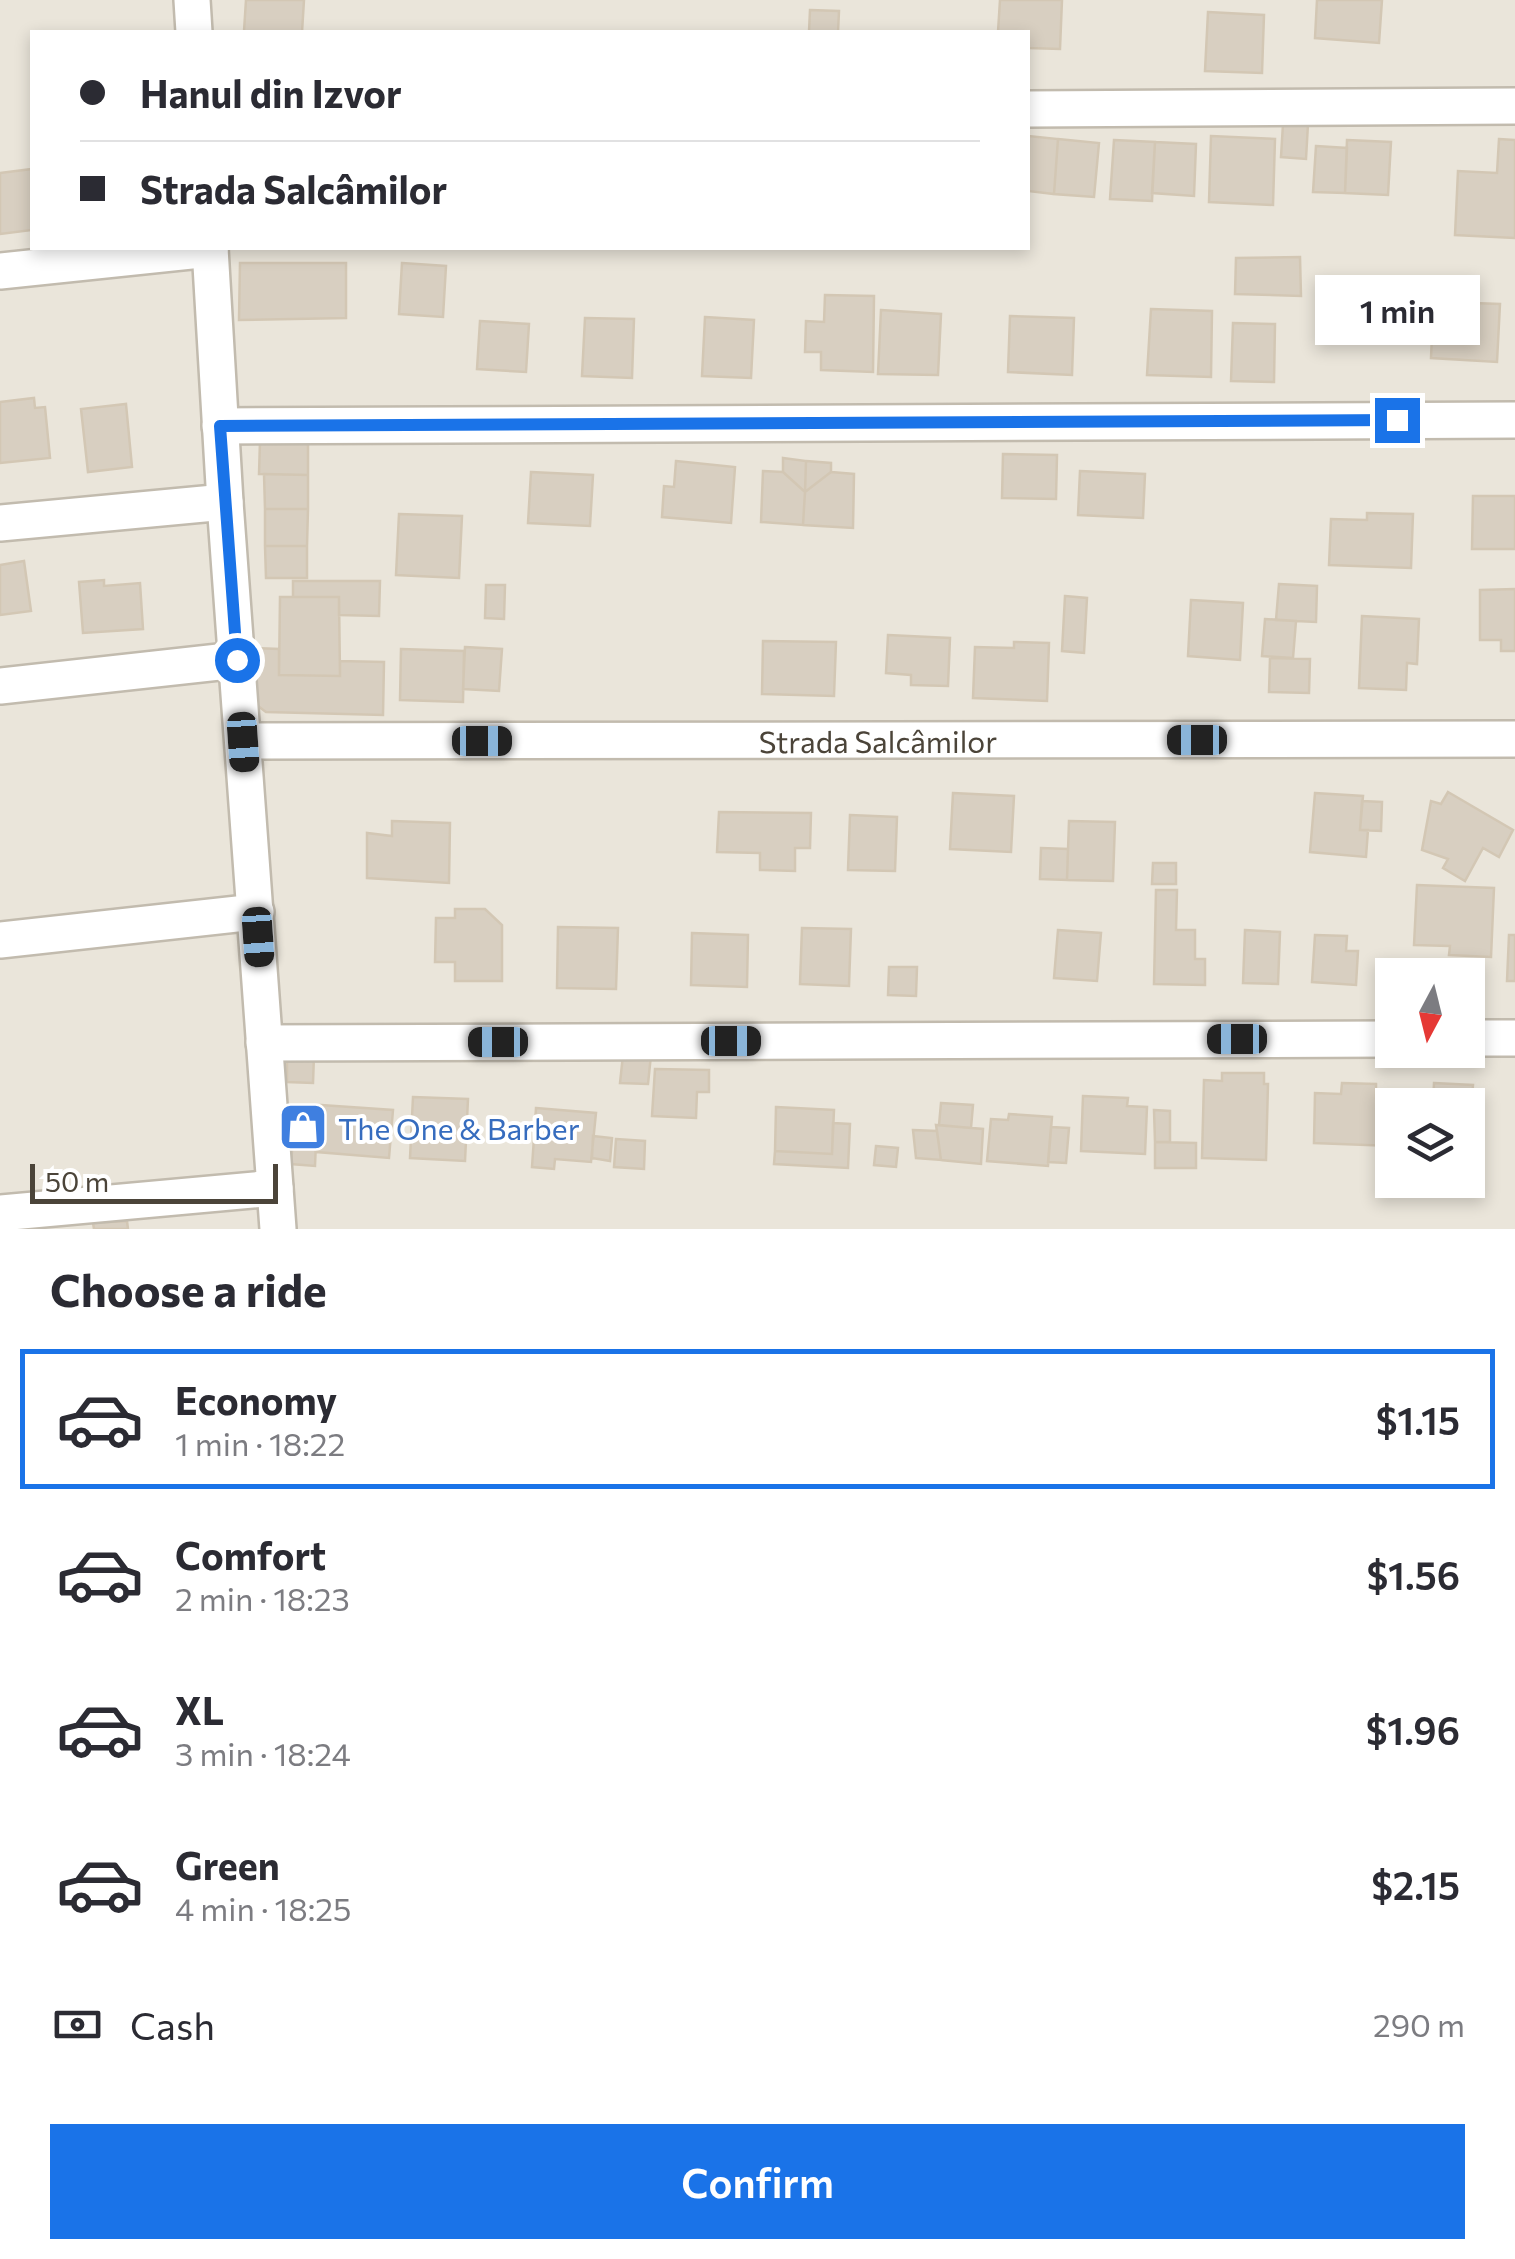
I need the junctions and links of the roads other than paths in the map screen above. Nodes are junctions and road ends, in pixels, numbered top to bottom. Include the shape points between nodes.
1 (192, 0) edge
2 (194, 30) edge
3 (1515, 106) edge
4 (1030, 108) edge
5 (192, 250) edge
6 (210, 250) edge
7 (0, 271) edge
8 (1515, 420) edge
9 (220, 426) junction
10 (225, 502) junction
11 (0, 523) edge
12 (237, 660) junction
13 (0, 686) edge
14 (1515, 739) edge
15 (243, 742) junction
16 (256, 912) junction
17 (0, 940) edge
18 (1375, 1038) edge
19 (1485, 1038) edge
20 (1515, 1038) edge
21 (264, 1043) junction
22 (275, 1188) junction
23 (0, 1213) edge
24 (278, 1229) edge

1 - 2 street
3 - 4 street
5 - 7 street
6 - 9 street
8 - 9 street
9 - 10 street
10 - 11 street
10 - 12 street
12 - 13 street
12 - 15 street
14 - 15 street, Strada Salcâmilor
15 - 16 street
16 - 17 street
16 - 21 street
18 - 21 street
19 - 20 street
21 - 22 street
22 - 23 street
22 - 24 street

